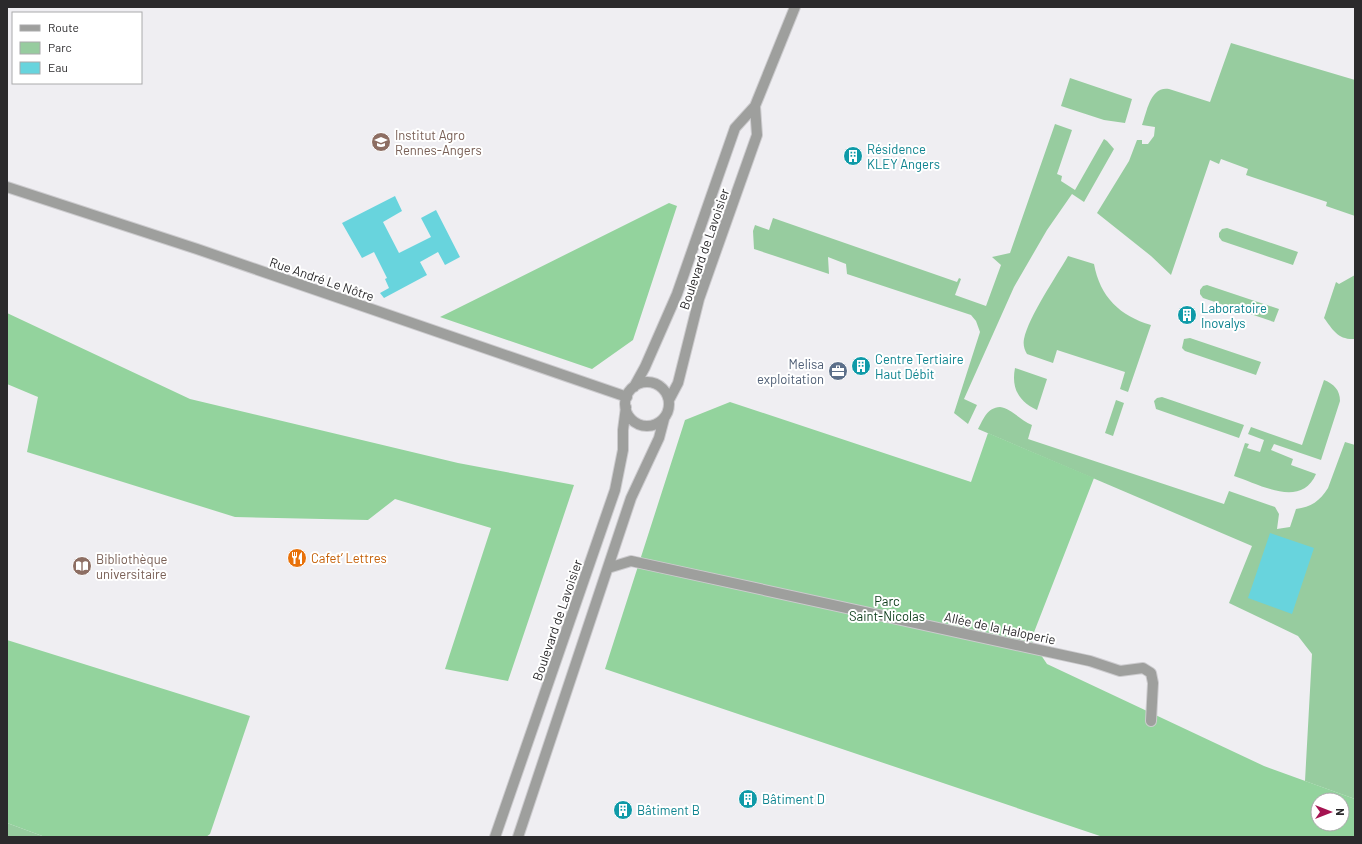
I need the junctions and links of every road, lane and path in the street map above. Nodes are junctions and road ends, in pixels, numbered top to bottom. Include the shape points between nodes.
1 (795, 7) edge
2 (755, 106) junction
3 (7, 187) edge
4 (634, 387) junction
5 (669, 400) junction
6 (626, 402) junction
7 (664, 419) junction
8 (608, 568) junction
9 (1151, 721) dead end
10 (495, 837) edge
11 (518, 837) edge

1 - 2 street, Boulevard de Lavoisier
2 - 4 street, Boulevard de Lavoisier via 734,128 677,294
2 - 5 street, Boulevard de Lavoisier via 757,135 699,299 682,370
3 - 6 street, Rue André Le Nôtre via 197,249
4 - 5 street via 646,382 655,384 663,389
4 - 6 street
5 - 7 street
6 - 7 street via 631,419 643,426 656,424
6 - 10 street, Boulevard de Lavoisier via 623,450 615,490
7 - 8 street via 659,438 631,498
8 - 9 street, Allée de la Haloperie via 631,561 1090,661 1120,671 1143,668 1151,673 1153,683
8 - 11 street

